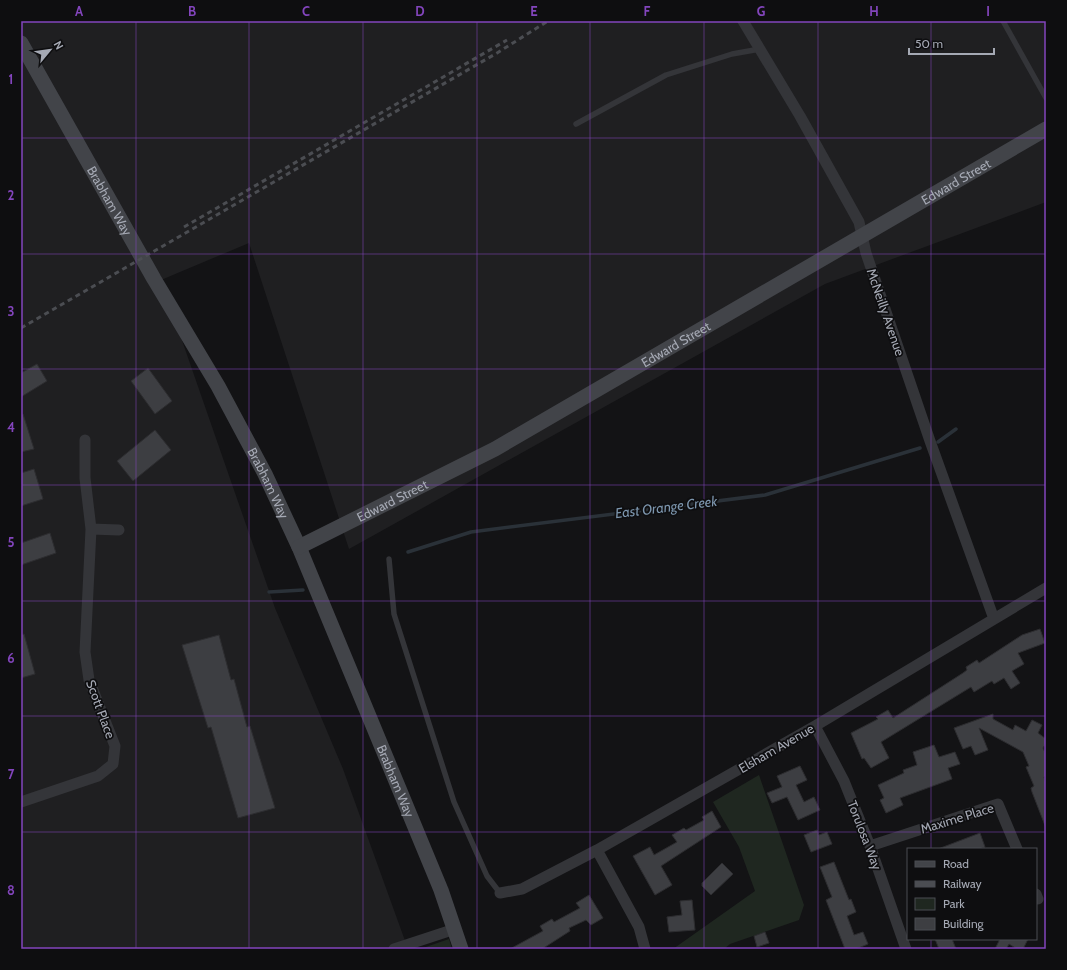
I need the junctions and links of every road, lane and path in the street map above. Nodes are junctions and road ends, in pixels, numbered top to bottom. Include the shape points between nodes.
1 (743, 21) edge
2 (1003, 21) edge
3 (21, 44) edge
4 (760, 49) junction
5 (1046, 98) edge
6 (576, 124) dead end
7 (1046, 129) edge
8 (862, 236) junction
9 (85, 440) dead end
10 (91, 529) junction
11 (119, 530) dead end
12 (299, 547) junction
13 (389, 559) dead end
14 (1046, 588) edge
15 (994, 618) junction
16 (815, 726) junction
17 (21, 802) edge
18 (870, 846) junction
19 (1017, 848) edge
20 (597, 850) junction
21 (500, 893) joint
22 (455, 928) junction
23 (394, 949) edge
24 (461, 949) edge
25 (644, 949) edge
26 (906, 949) edge

1 - 4 street, McNeilly Avenue
2 - 5 lane
3 - 12 main road, Brabham Way via 154,279 218,386 265,474
4 - 6 lane via 726,56 666,75
4 - 8 street, McNeilly Avenue via 856,216
7 - 8 main road, Edward Street
8 - 12 main road, Edward Street via 495,449
8 - 15 street, McNeilly Avenue via 930,441
9 - 10 street, Scott Place via 85,478
10 - 11 street
10 - 17 street, Scott Place via 85,652 89,680 115,746 112,764 98,776
12 - 22 main road, Brabham Way
13 - 21 lane via 394,614 454,802 487,876
14 - 15 street, Elsham Avenue
15 - 16 street, Elsham Avenue
16 - 18 street, Torulosa Way via 844,782
16 - 20 street, Elsham Avenue
18 - 19 street, Maxime Place via 998,804
18 - 26 street, Torulosa Way
20 - 21 street, Elsham Avenue via 522,889
20 - 25 street via 639,927
22 - 23 street
22 - 24 main road, Brabham Way

